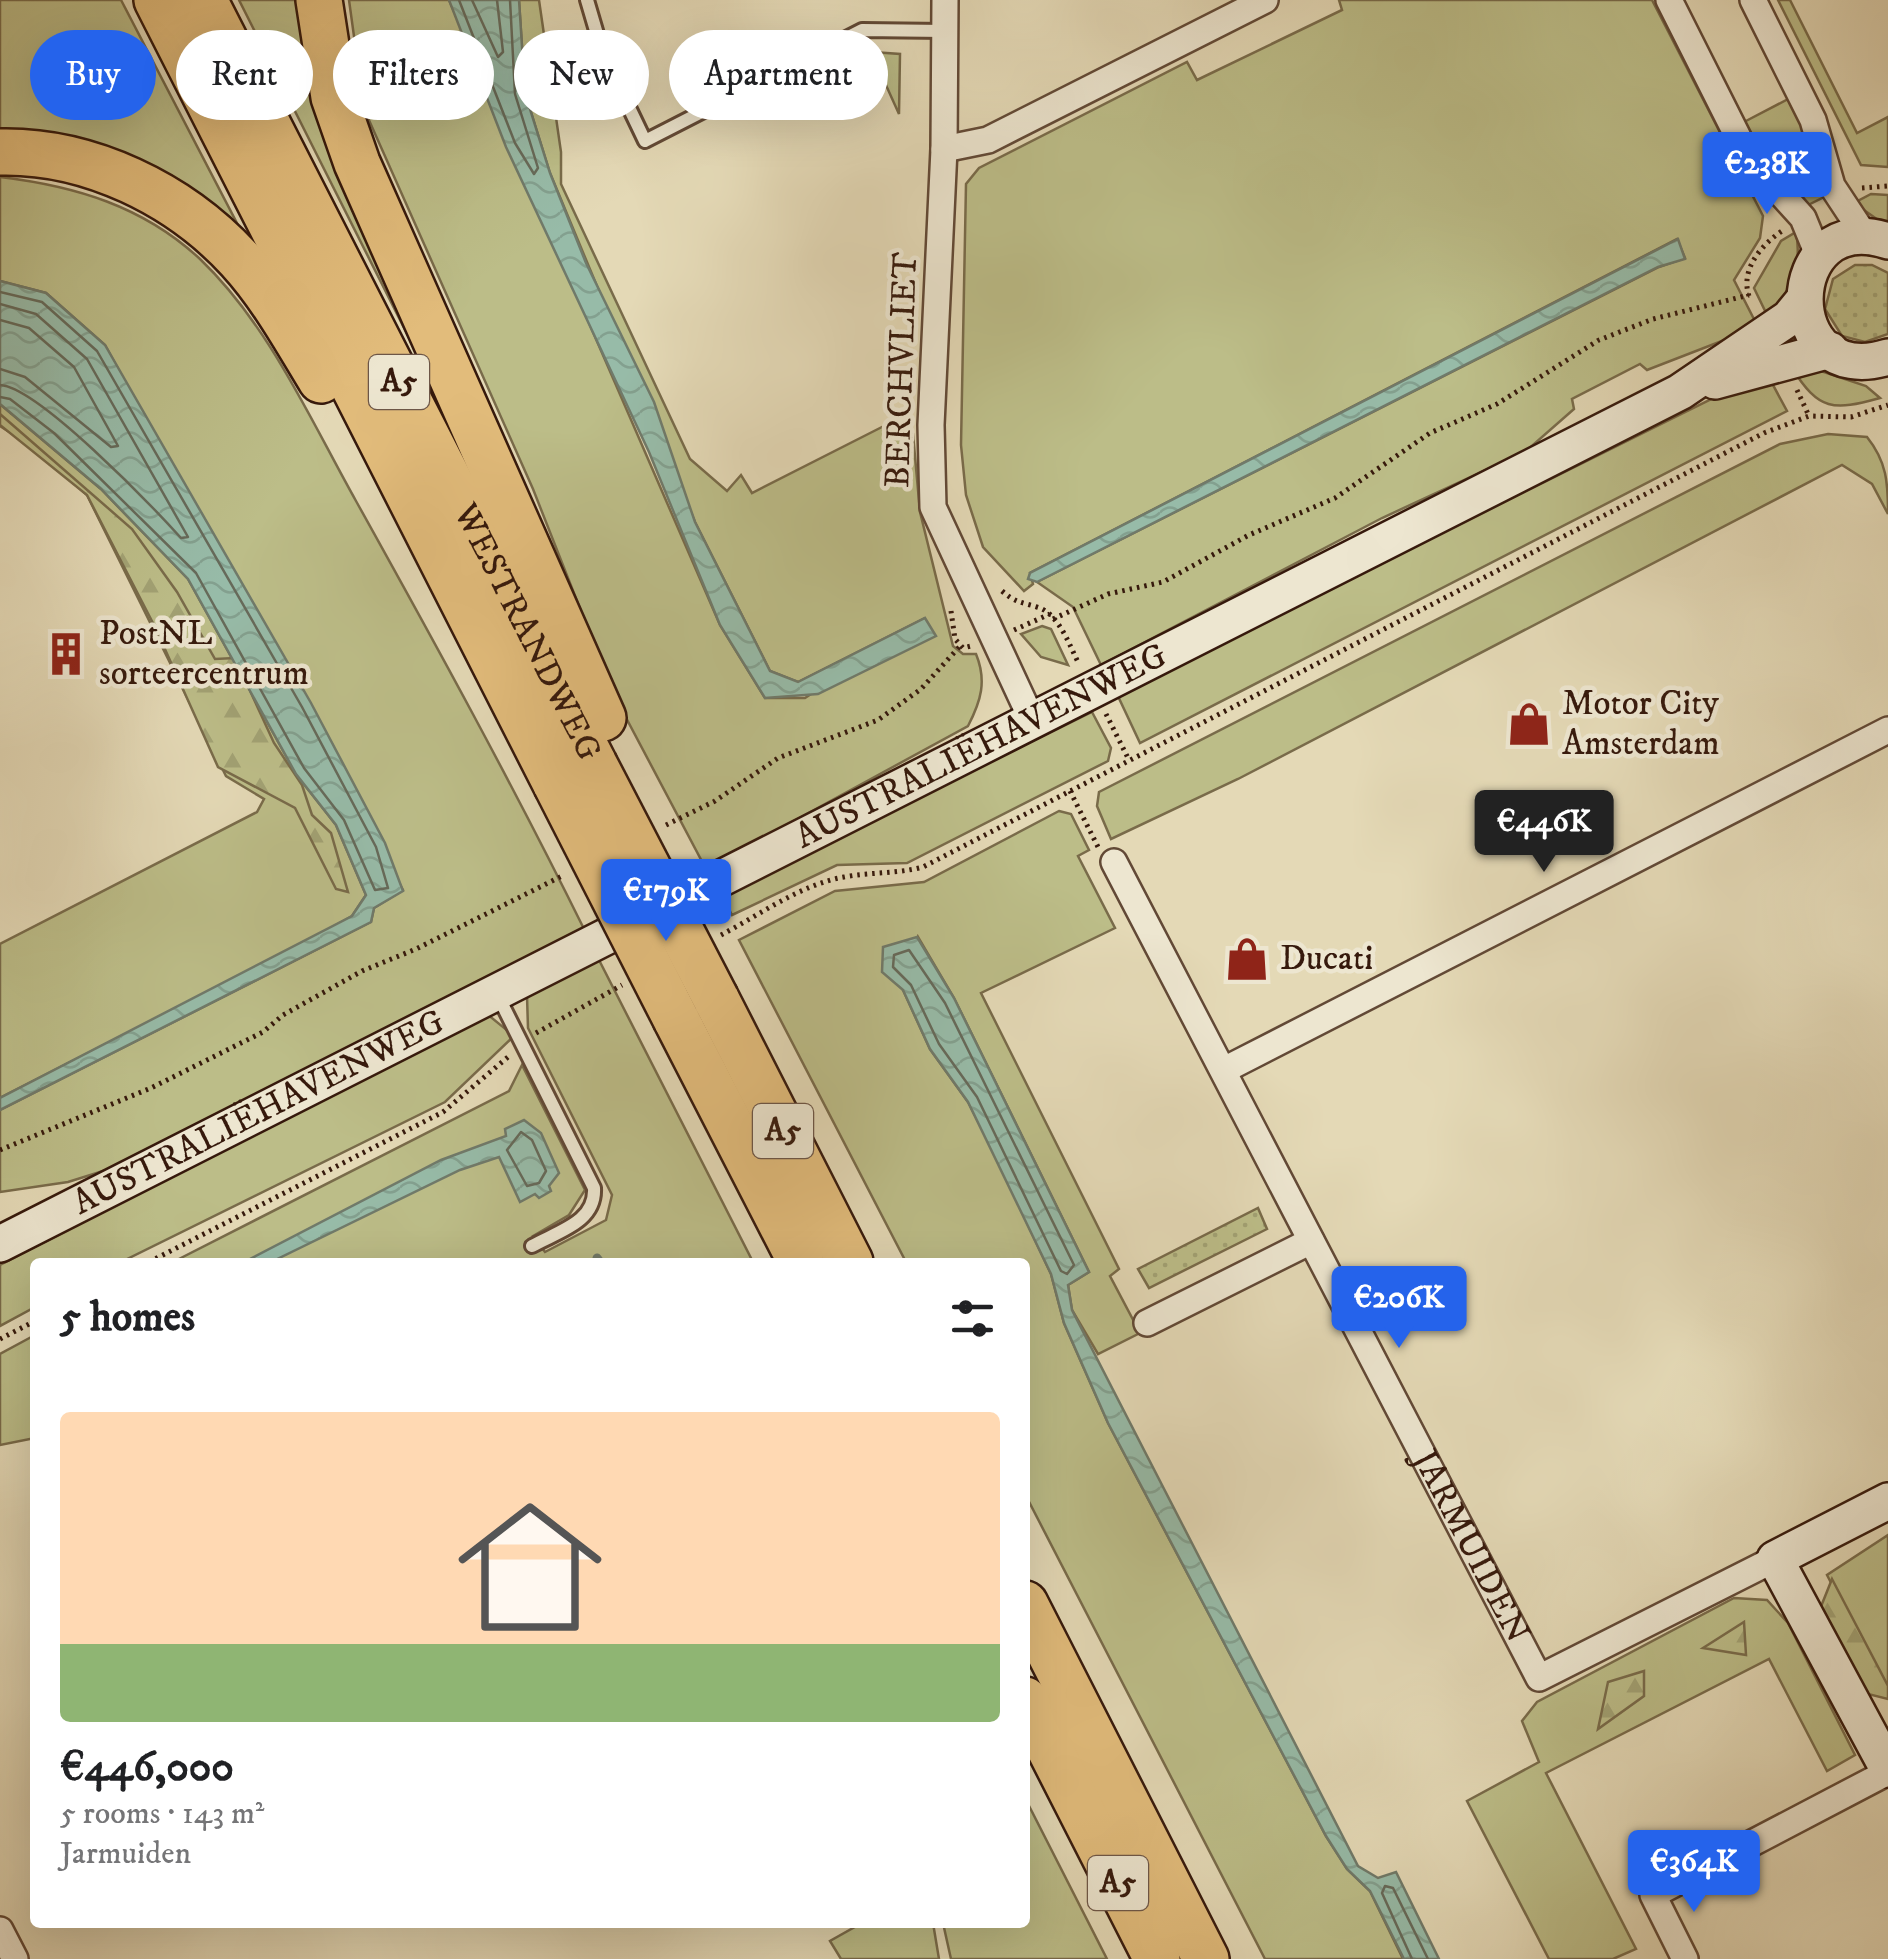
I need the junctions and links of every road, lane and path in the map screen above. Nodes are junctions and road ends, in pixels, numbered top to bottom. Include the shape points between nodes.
1 (157, 0) edge
2 (204, 0) edge
3 (319, 0) edge
4 (587, 0) edge
5 (945, 0) edge
6 (1265, 0) edge
7 (1669, 0) edge
8 (1753, 0) edge
9 (945, 31) junction
10 (944, 149) junction
11 (0, 152) edge
12 (1877, 239) edge
13 (1819, 256) junction
14 (1749, 296) dead end
15 (1802, 302) junction
16 (1859, 356) edge
17 (1888, 389) edge
18 (1680, 392) junction
19 (1888, 405) edge
20 (961, 572) junction
21 (486, 645) junction
22 (962, 646) dead end
23 (1298, 672) dead end
24 (1032, 720) junction
25 (1888, 730) edge
26 (590, 767) junction
27 (1070, 791) dead end
28 (651, 836) junction
29 (1114, 862) joint
30 (565, 875) dead end
31 (496, 992) junction
32 (1224, 1070) junction
33 (0, 1150) edge
34 (1311, 1241) junction
35 (5, 1246) edge
36 (532, 1246) dead end
37 (799, 1258) edge
38 (848, 1258) edge
39 (1146, 1322) dead end
40 (30, 1324) edge
41 (0, 1339) edge
42 (1888, 1501) edge
43 (1775, 1559) junction
44 (1030, 1614) edge
45 (1030, 1710) edge
46 (1888, 1770) edge
47 (0, 1930) edge
48 (15, 1959) edge
49 (1157, 1959) edge
50 (1206, 1959) edge
51 (1685, 1959) edge

1 - 21 highway, WESTRANDWEG / A5
2 - 26 highway, WESTRANDWEG / A5
3 - 26 highway, A5 via 334,97 357,164
4 - 9 lane via 602,51 644,140 862,30
5 - 9 street, BERCHVLIET
6 - 10 street via 988,140
7 - 13 street via 1748,157 1804,218
8 - 12 street via 1814,120 1832,186
9 - 10 street, BERCHVLIET
10 - 20 street, BERCHVLIET via 933,507
11 - 21 highway, A5 via 58,157 116,174 163,196 238,258 268,295
12 - 13 street via 1848,238
13 - 15 street
14 - 20 path via 1599,340 1497,404 1430,433 1336,498 1163,582 1108,594 1052,617
15 - 16 street via 1808,326
15 - 18 street, AUSTRALIËHAVENWEG
16 - 17 street
16 - 18 street, AUSTRALIËHAVENWEG
18 - 24 street, AUSTRALIËHAVENWEG
19 - 23 path via 1851,417 1809,416 1764,433
20 - 24 street, BERCHVLIET
21 - 26 highway, WESTRANDWEG / A5
22 - 28 path via 921,689 878,720 778,758
24 - 31 street, AUSTRALIËHAVENWEG
25 - 32 street
26 - 28 highway, A5, bridge
26 - 37 highway, WESTRANDWEG / A5, bridge via 676,1019
27 - 29 path via 1100,851
28 - 38 highway, A5, bridge via 716,999
29 - 32 street, JARMUIDEN
30 - 33 path via 362,971 264,1032 151,1088
31 - 35 street, AUSTRALIËHAVENWEG
31 - 36 lane via 594,1188 595,1204 586,1217
32 - 34 street, JARMUIDEN
34 - 39 street
34 - 43 street, JARMUIDEN via 1538,1678
40 - 41 path
42 - 43 street, JARMUIDEN
43 - 46 street
44 - 50 highway, A5
45 - 49 highway, A5
46 - 51 street via 1653,1895
47 - 48 street

